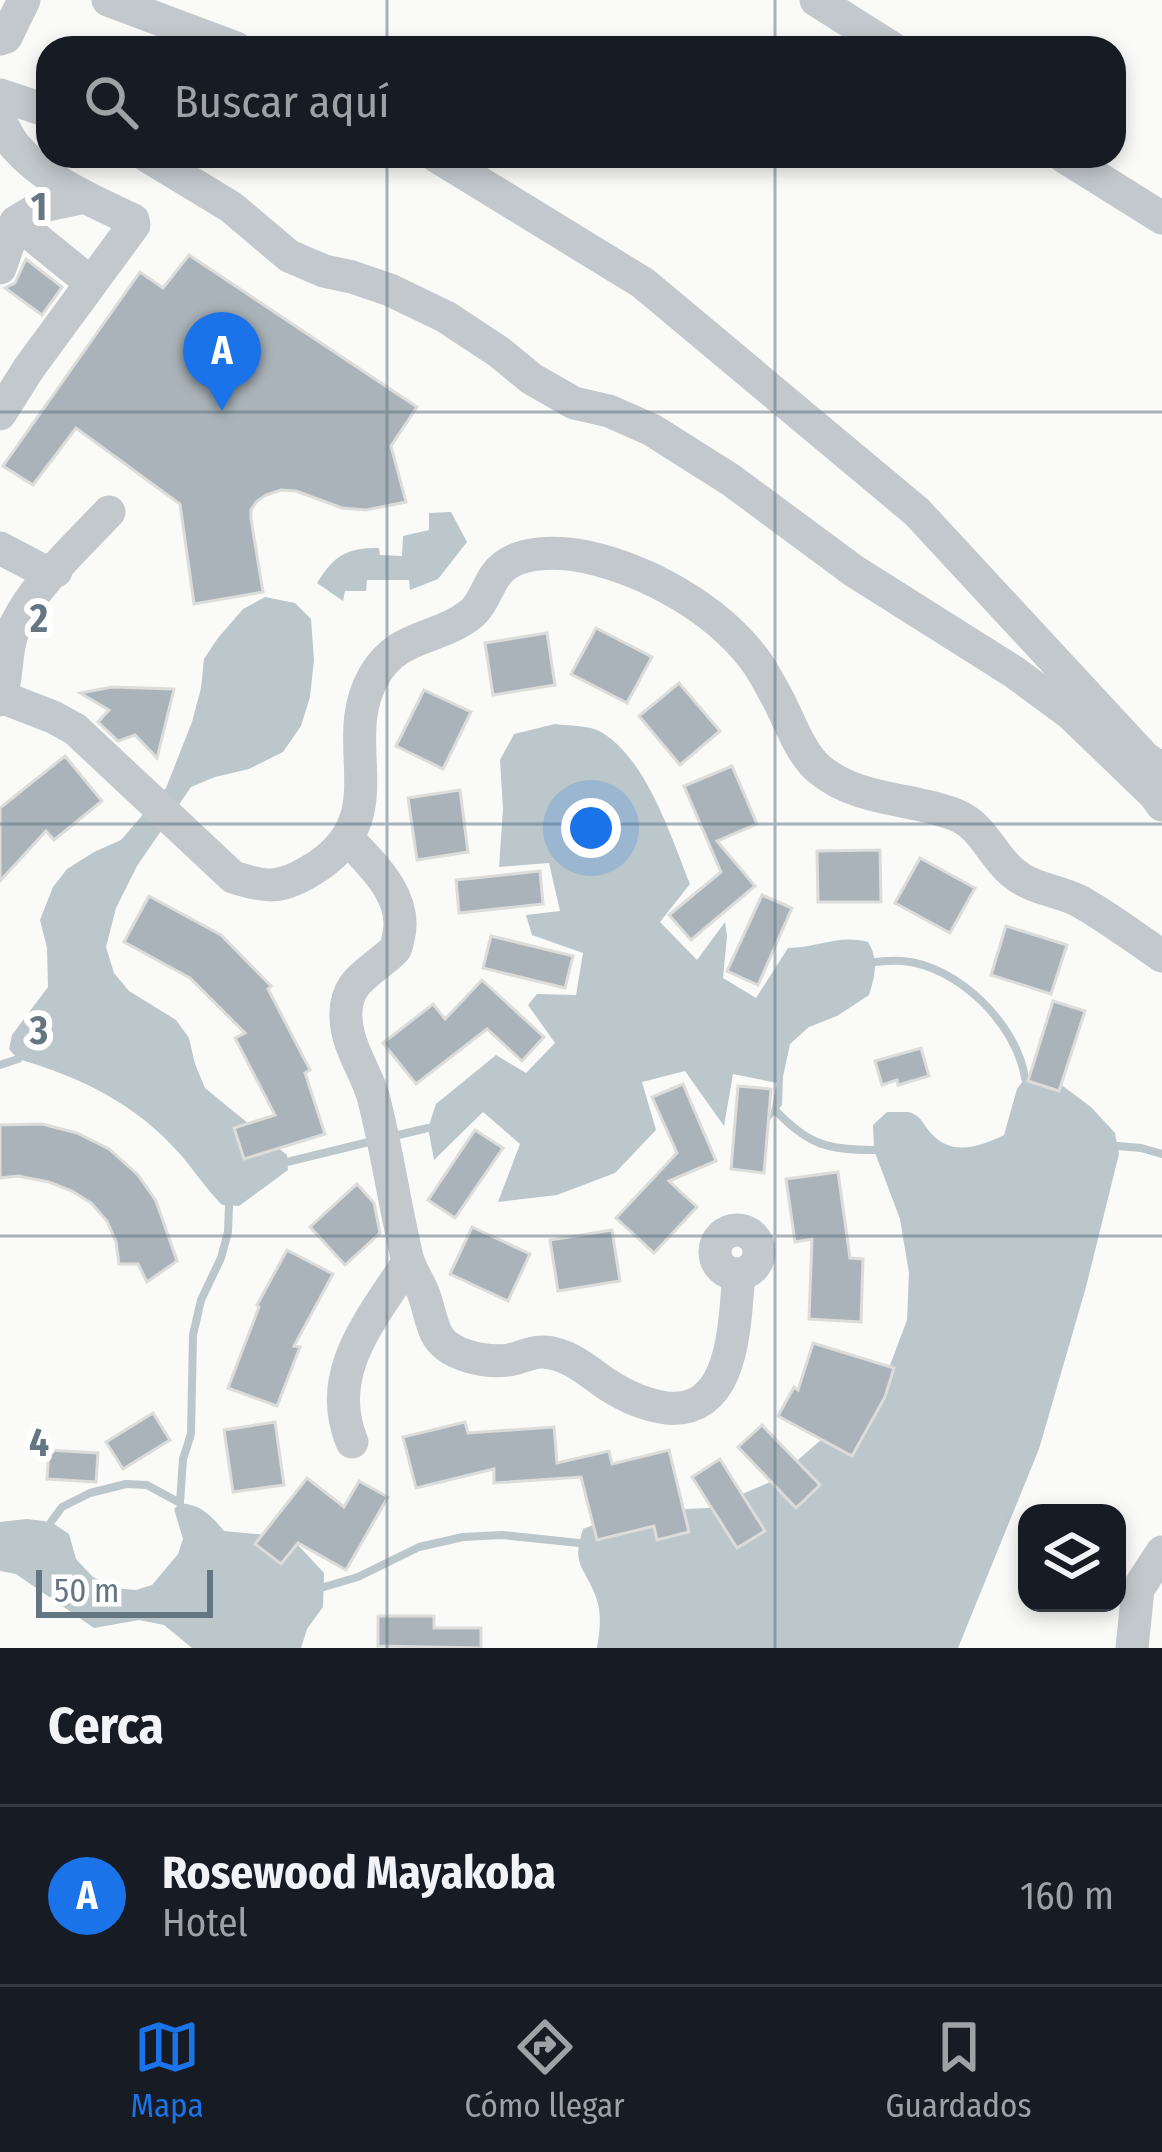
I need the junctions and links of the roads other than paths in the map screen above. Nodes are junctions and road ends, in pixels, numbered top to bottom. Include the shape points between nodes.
1 (108, 0) edge
2 (816, 0) edge
3 (204, 36) edge
4 (873, 36) edge
5 (0, 95) edge
6 (36, 107) edge
7 (0, 121) edge
8 (36, 165) edge
9 (39, 168) edge
10 (167, 168) edge
11 (456, 168) edge
12 (1082, 168) edge
13 (85, 197) junction
14 (1162, 218) edge
15 (16, 222) junction
16 (0, 268) edge
17 (92, 283) junction
18 (0, 414) edge
19 (109, 512) dead end
20 (0, 548) edge
21 (56, 572) junction
22 (1, 698) edge
23 (1162, 769) edge
24 (1162, 805) edge
25 (348, 839) junction
26 (1162, 956) edge
27 (408, 1262) junction
28 (739, 1274) dead end
29 (352, 1442) dead end
30 (1162, 1552) edge
31 (1132, 1648) edge

1 - 3 lane
2 - 4 lane
5 - 6 lane
7 - 8 lane
9 - 13 lane
10 - 24 lane via 289,256 446,317 574,403 609,411 692,454 1071,714
11 - 23 lane via 643,283 917,512
12 - 14 lane
13 - 15 lane via 42,206
13 - 17 lane via 134,225
15 - 16 lane
15 - 17 lane
17 - 18 lane
19 - 21 lane
20 - 21 lane
21 - 22 lane via 14,627
22 - 25 lane via 75,729 233,878 283,885
25 - 26 lane via 363,787 363,699 388,656 475,611 499,569 521,556 586,557 659,584 731,634 756,661 814,765 838,783 955,814 1012,872 1077,900
25 - 27 lane via 401,909 395,951 359,976 345,1016 384,1139
27 - 28 lane via 438,1338 455,1351 487,1360 565,1355 645,1405 678,1409 705,1401 722,1376
27 - 29 lane via 353,1352 343,1419
30 - 31 lane via 1138,1589

